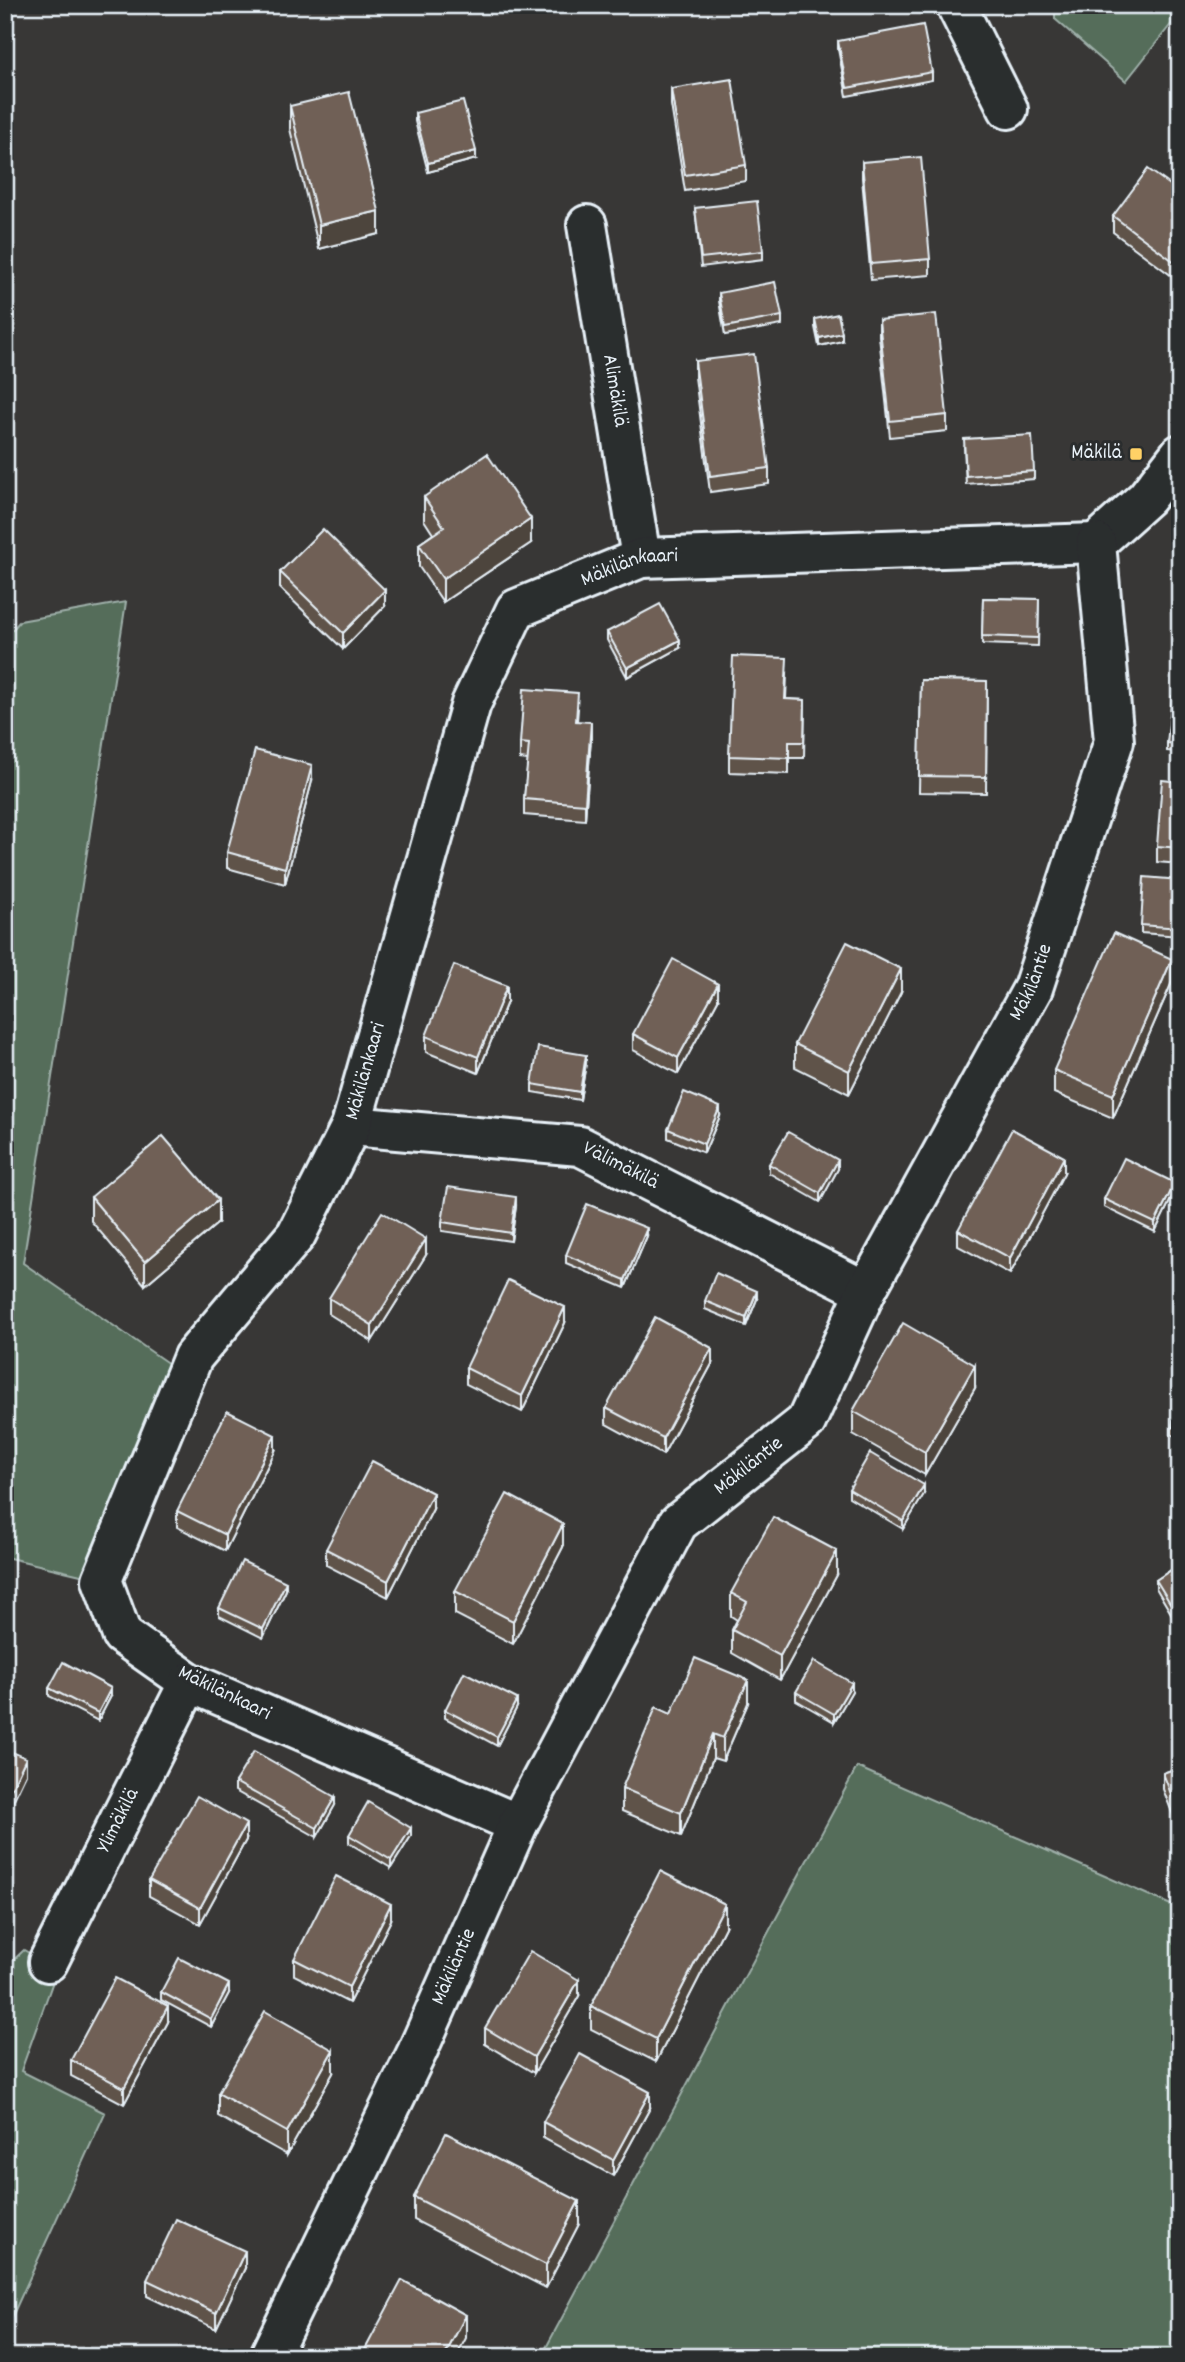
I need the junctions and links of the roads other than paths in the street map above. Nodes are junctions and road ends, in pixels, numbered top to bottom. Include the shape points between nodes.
1 (956, 5) edge
2 (1008, 109) dead end
3 (587, 225) dead end
4 (1180, 454) edge
5 (1163, 501) edge
6 (1096, 544) junction
7 (641, 558) junction
8 (351, 1126) junction
9 (866, 1291) junction
10 (189, 1682) junction
11 (518, 1824) junction
12 (48, 1962) dead end
13 (269, 2357) edge

1 - 2 street
3 - 7 street, Alimäkilä
4 - 5 street
5 - 6 street
6 - 7 street, Mäkilänkaari
6 - 9 street, Mäkiläntie via 1114,741 1033,988
7 - 8 street, Mäkilänkaari via 516,609 471,704
8 - 9 street, Välimäkilä via 580,1146
8 - 10 street, Mäkilänkaari via 296,1235 193,1357 102,1580 122,1635
9 - 11 street, Mäkiläntie via 806,1422 678,1523
10 - 11 street, Mäkilänkaari
10 - 12 street, Ylimäkilä
11 - 13 street, Mäkiläntie via 417,2052

